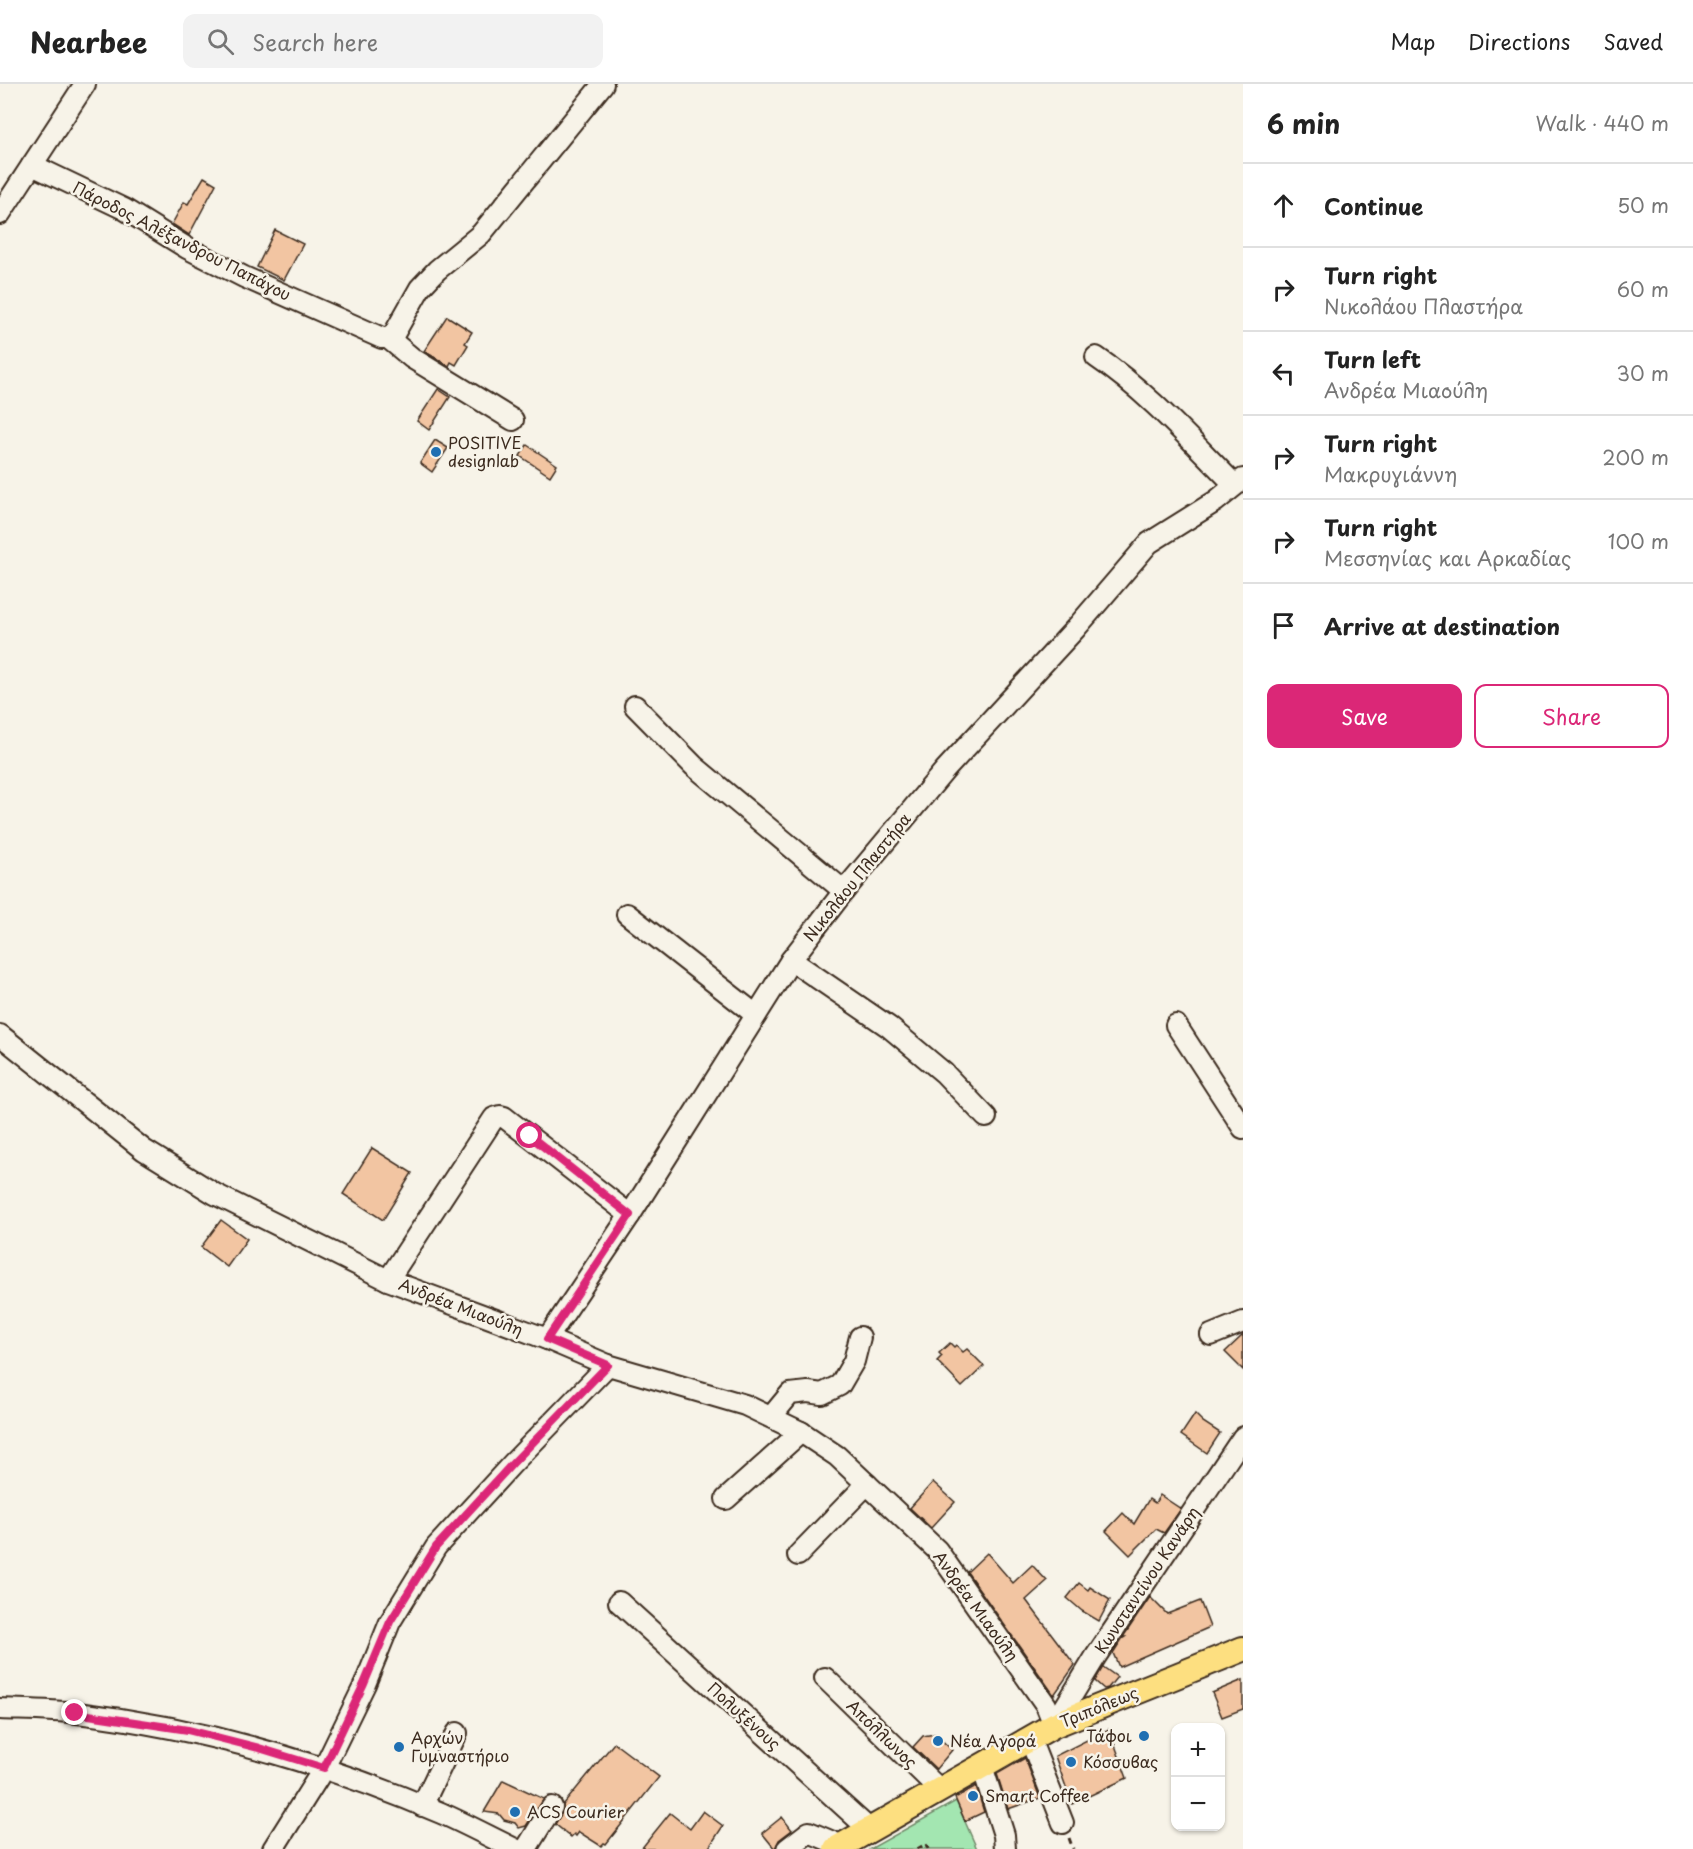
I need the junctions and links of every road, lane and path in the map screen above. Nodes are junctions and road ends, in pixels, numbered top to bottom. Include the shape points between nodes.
1 (85, 84) edge
2 (603, 84) edge
3 (32, 165) junction
4 (0, 214) edge
5 (388, 338) junction
6 (1096, 357) dead end
7 (513, 420) dead end
8 (1239, 482) edge
9 (635, 706) dead end
10 (844, 891) junction
11 (627, 914) dead end
12 (791, 960) junction
13 (756, 1015) junction
14 (1176, 1025) dead end
15 (0, 1035) edge
16 (986, 1117) dead end
17 (1243, 1128) edge
18 (630, 1215) junction
19 (388, 1280) junction
20 (1243, 1322) edge
21 (1211, 1335) dead end
22 (860, 1337) dead end
23 (547, 1339) junction
24 (608, 1365) junction
25 (771, 1417) junction
26 (801, 1432) junction
27 (1243, 1437) edge
28 (867, 1484) junction
29 (726, 1500) dead end
30 (798, 1555) dead end
31 (619, 1602) dead end
32 (1243, 1649) edge
33 (825, 1678) dead end
34 (0, 1709) edge
35 (1054, 1725) junction
36 (457, 1733) dead end
37 (1030, 1739) junction
38 (982, 1766) junction
39 (324, 1768) junction
40 (940, 1790) junction
41 (423, 1806) junction
42 (552, 1807) dead end
43 (1063, 1823) dead end
44 (869, 1829) junction
45 (838, 1847) edge
46 (273, 1849) edge
47 (515, 1849) edge
48 (526, 1849) edge
49 (786, 1849) edge
50 (917, 1849) edge
51 (928, 1849) edge
52 (1005, 1849) edge

1 - 3 street
2 - 5 street via 481,234 420,288
3 - 4 street
3 - 5 street, Πάροδος Αλέξανδρου Παπάγου via 124,210 244,277 358,329
5 - 7 street via 412,358
6 - 8 street via 1128,380
8 - 10 street, Νικολάου Πλαστήρα via 1149,543 945,770
9 - 10 street via 694,766
10 - 12 street, Νικολάου Πλαστήρα
11 - 13 street
12 - 13 street, Νικολάου Πλαστήρα
12 - 16 street via 889,1027 944,1072
13 - 18 street, Νικολάου Πλαστήρα
14 - 17 street
15 - 19 street, Ανδρέα Μιαούλη via 144,1150 215,1194
18 - 19 street via 500,1116 494,1118
18 - 23 street, Νικολάου Πλαστήρα
19 - 23 street, Ανδρέα Μιαούλη
20 - 21 street
22 - 25 street via 854,1361 840,1385 822,1394 790,1394
23 - 24 street, Ανδρέα Μιαούλη
24 - 25 street, Ανδρέα Μιαούλη via 745,1405
24 - 39 street via 436,1547 390,1622
25 - 26 street, Ανδρέα Μιαούλη
26 - 28 street, Ανδρέα Μιαούλη via 837,1456
26 - 29 street
27 - 35 street, Κωνσταντίνου Κανάρη
28 - 30 street
28 - 35 street, Ανδρέα Μιαούλη via 937,1550 1046,1705
31 - 44 street, Πολυξένους
32 - 35 main road, Τριπόλεως
33 - 40 street, Απόλλωνος
34 - 39 street via 75,1713 188,1730
35 - 37 main road, Τριπόλεως
36 - 41 street
37 - 38 main road, Τριπόλεως
37 - 43 street
38 - 40 main road, Τριπόλεως
38 - 52 street
39 - 41 street
39 - 46 street
40 - 44 main road, Τριπόλεως
41 - 47 street
42 - 48 street
44 - 45 main road, Τριπόλεως
45 - 49 street via 808,1832
50 - 51 path via 926,1844

